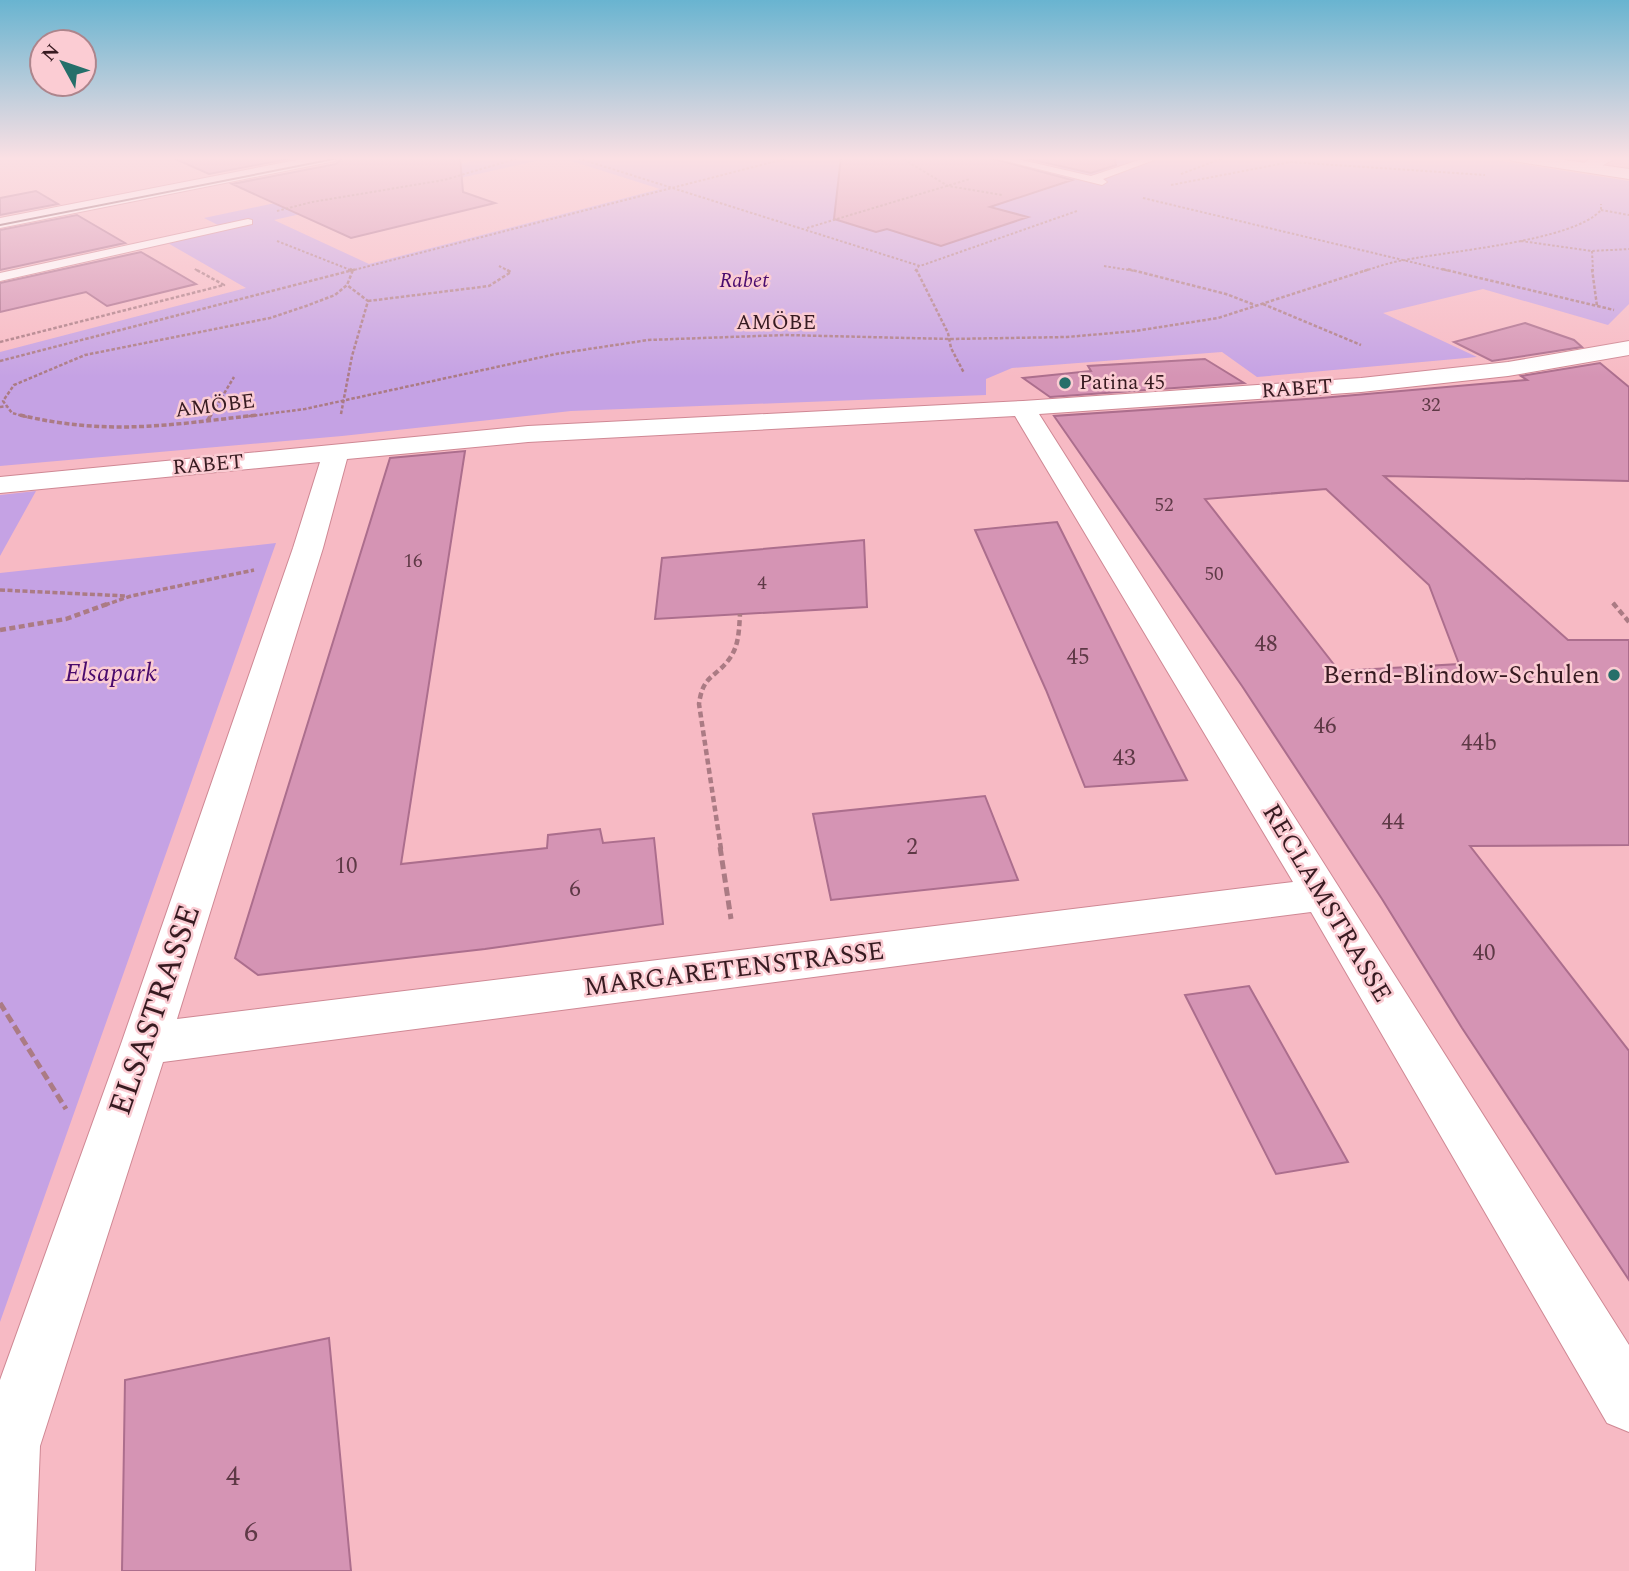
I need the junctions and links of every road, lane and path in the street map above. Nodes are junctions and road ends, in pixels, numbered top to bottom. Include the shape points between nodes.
1 (212, 230) edge
2 (507, 230) edge
3 (814, 230) edge
4 (1278, 230) edge
5 (1558, 230) edge
6 (273, 240) dead end
7 (1517, 241) junction
8 (152, 244) junction
9 (1629, 249) edge
10 (1592, 251) junction
11 (1403, 260) junction
12 (499, 266) dead end
13 (1104, 266) dead end
14 (353, 270) junction
15 (0, 277) edge
16 (347, 285) junction
17 (368, 301) junction
18 (1264, 304) junction
19 (1257, 306) junction
20 (1343, 337) dead end
21 (950, 339) junction
22 (0, 342) edge
23 (1629, 348) edge
24 (0, 362) edge
25 (234, 377) dead end
26 (968, 381) dead end
27 (344, 402) junction
28 (7, 406) junction
29 (0, 407) edge
30 (1023, 408) junction
31 (207, 422) junction
32 (335, 454) junction
33 (0, 485) edge
34 (243, 574) dead end
35 (0, 590) edge
36 (131, 596) junction
37 (1613, 603) dead end
38 (740, 614) dead end
39 (1629, 622) edge
40 (0, 630) edge
41 (1322, 894) junction
42 (730, 914) dead end
43 (0, 1003) edge
44 (145, 1044) junction
45 (102, 1166) junction
46 (1629, 1401) edge
47 (1, 1571) edge

1 - 8 lane
2 - 14 path
3 - 21 path via 920,266 915,270
4 - 11 path
5 - 7 path, AMÖBE
6 - 14 path
7 - 10 path
7 - 11 path, AMÖBE
8 - 15 lane
8 - 22 path via 224,285
9 - 10 path
10 - 11 path via 1597,306
11 - 18 path, AMÖBE
12 - 17 path via 511,272 489,285
13 - 19 path via 1226,294
14 - 16 path
14 - 24 path
16 - 17 path
16 - 28 path via 335,295 270,317 85,355 14,385 3,401
17 - 27 path
18 - 19 path, AMÖBE
18 - 20 path
19 - 21 path, AMÖBE via 1218,318 1135,331
21 - 26 path
21 - 27 path, AMÖBE via 785,335 648,340 556,354
23 - 30 street, RABET via 1508,369 1361,385
25 - 31 path
27 - 31 path, AMÖBE
28 - 29 path
28 - 31 path, AMÖBE via 12,413 49,422 108,429
30 - 32 street, RABET via 528,434
30 - 41 street, RECLAMSTRASSE
32 - 33 street, RABET
32 - 44 street, ELSASTRASSE
34 - 36 path
35 - 36 path
36 - 40 path via 66,620
37 - 39 path
38 - 42 path via 739,639 730,658 701,687 699,704
41 - 44 street, MARGARETENSTRASSE
41 - 46 street, RECLAMSTRASSE
43 - 45 path
44 - 45 street, ELSASTRASSE
45 - 47 street, ELSASTRASSE via 8,1446

